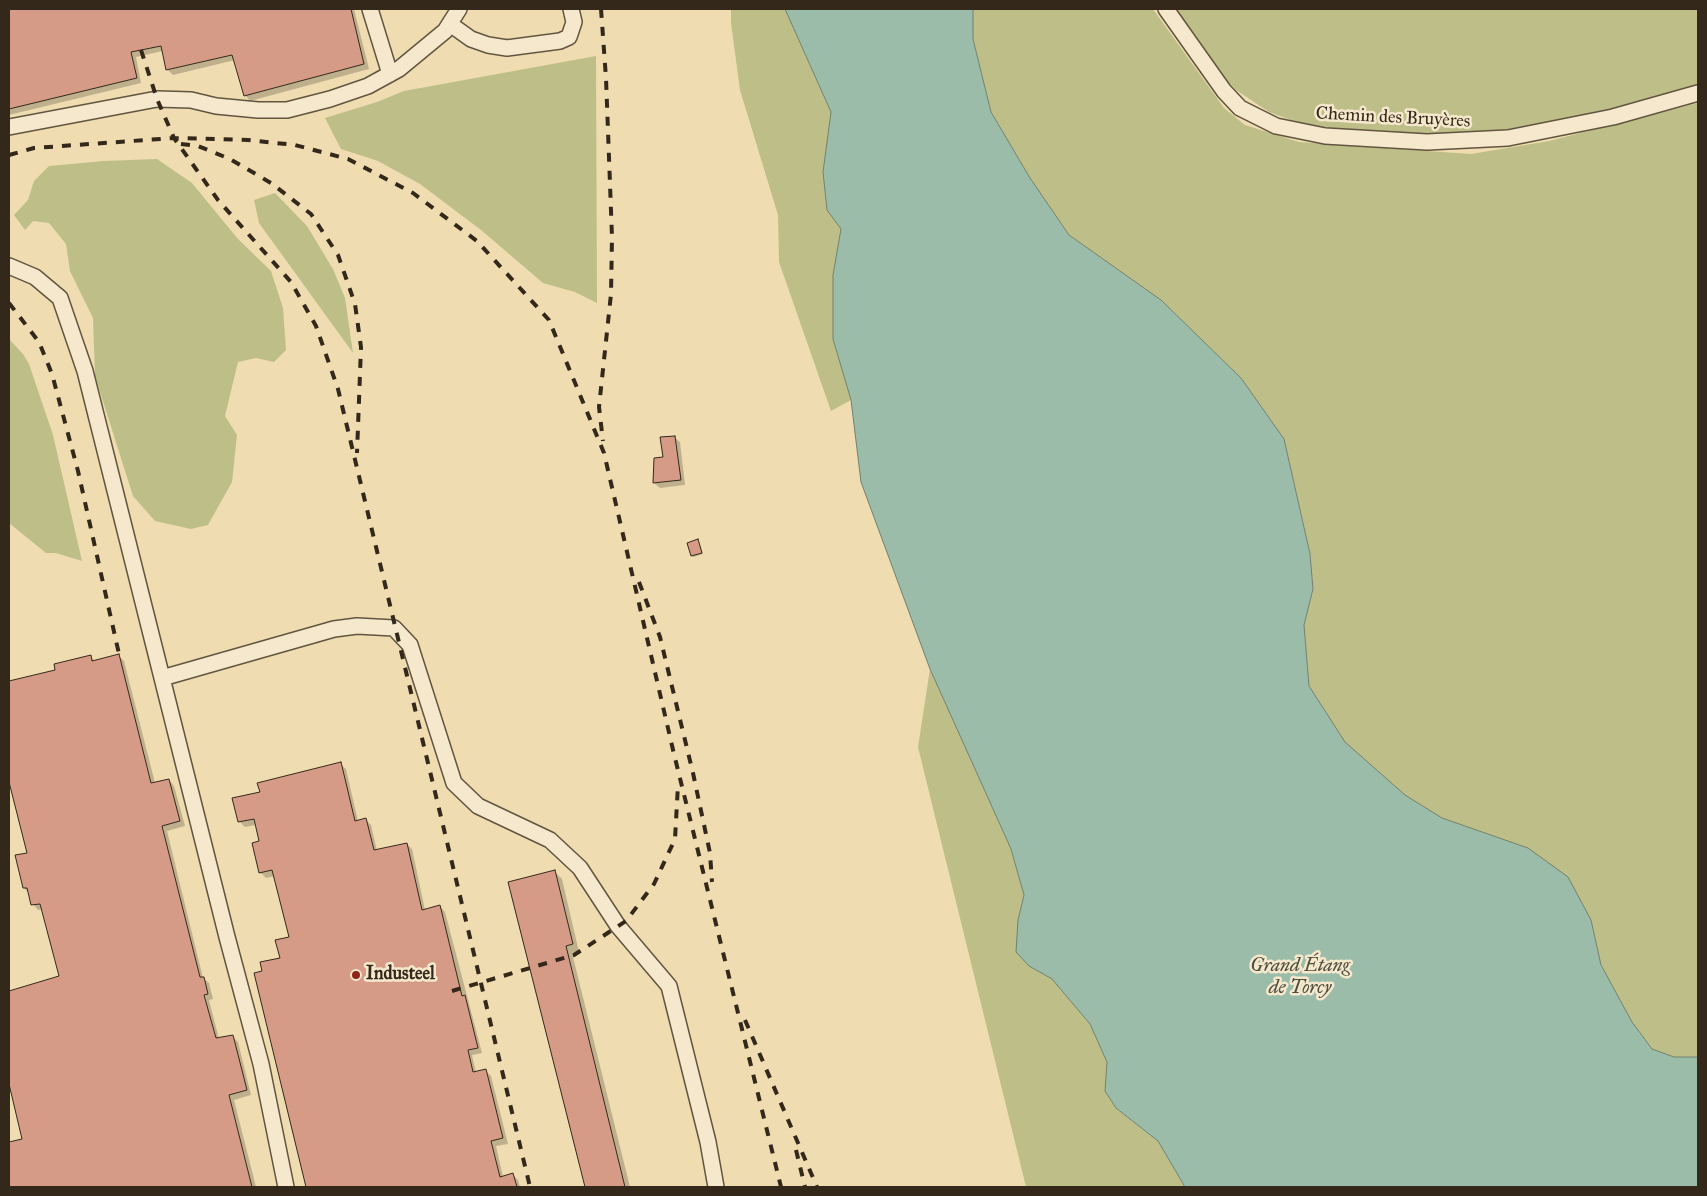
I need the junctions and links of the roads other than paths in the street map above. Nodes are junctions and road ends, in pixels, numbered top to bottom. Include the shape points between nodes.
1 (370, 9) edge
2 (459, 9) edge
3 (571, 9) edge
4 (1166, 9) edge
5 (450, 24) junction
6 (390, 74) junction
7 (1698, 93) edge
8 (9, 127) edge
9 (9, 266) edge
10 (162, 678) junction
11 (286, 1187) edge
12 (716, 1187) edge

1 - 6 street
2 - 5 street
3 - 5 street via 574,22 569,37 507,48 472,39
4 - 7 street, Chemin des Bruyères via 1224,91 1240,108 1276,126 1325,136 1426,142 1508,138 1603,119
5 - 6 street via 424,49
6 - 8 street via 368,86 288,110 258,110 190,100 157,99
9 - 10 street via 35,277 60,298 85,371
10 - 11 street via 261,1064
10 - 12 street via 334,629 358,626 394,628 410,645 454,783 478,806 550,840 580,868 618,926 669,986

